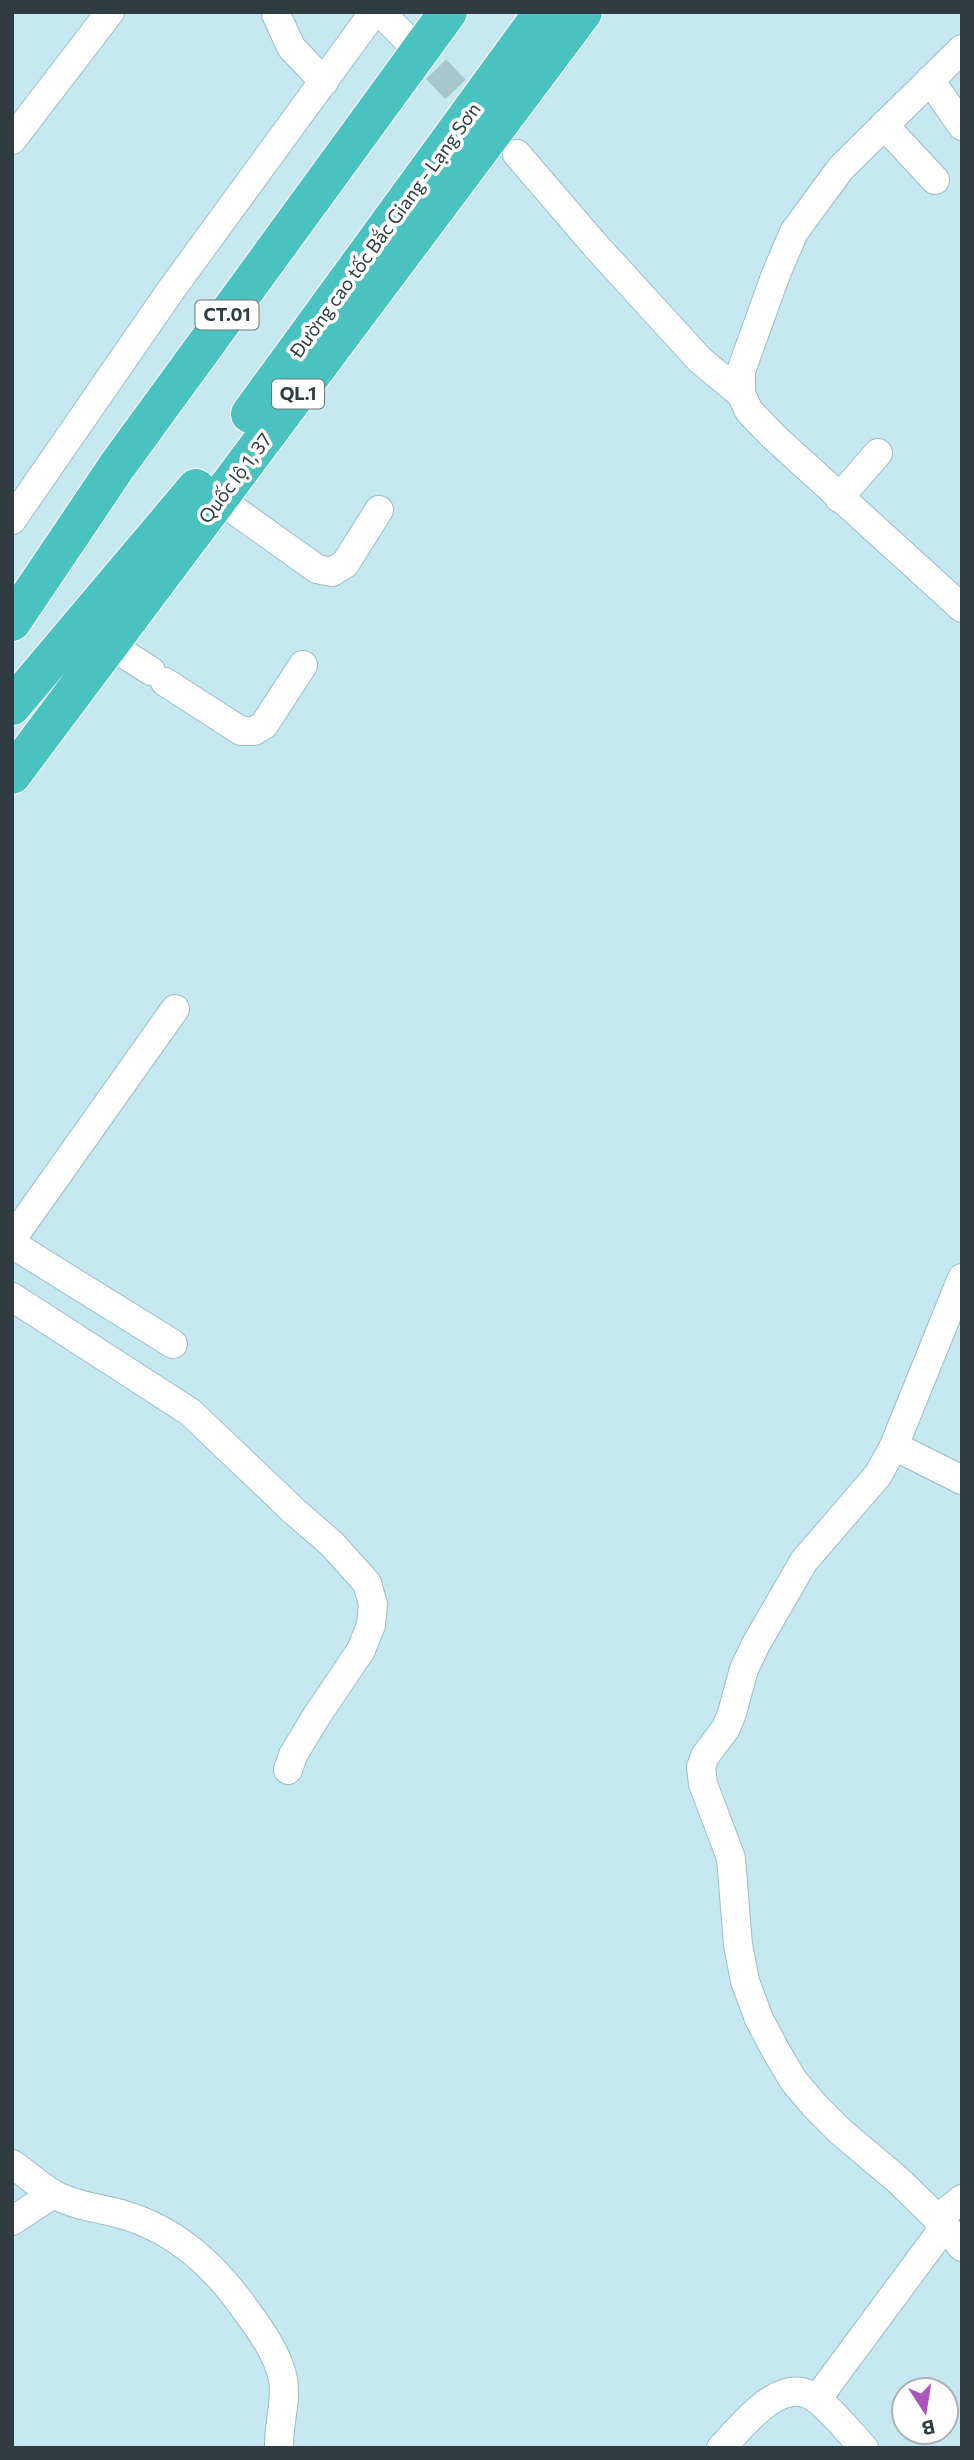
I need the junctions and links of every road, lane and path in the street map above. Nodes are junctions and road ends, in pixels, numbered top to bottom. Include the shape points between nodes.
1 (110, 12) edge
2 (374, 12) edge
3 (380, 12) edge
4 (448, 12) edge
5 (543, 12) edge
6 (583, 12) edge
7 (276, 14) edge
8 (407, 39) tunnel mouth
9 (962, 49) edge
10 (930, 80) junction
11 (324, 82) junction
12 (884, 125) junction
13 (962, 126) edge
14 (12, 140) edge
15 (517, 154) dead end
16 (935, 180) dead end
17 (741, 394) junction
18 (878, 453) dead end
19 (839, 498) junction
20 (219, 499) junction
21 (379, 510) dead end
22 (12, 520) edge
23 (962, 608) edge
24 (12, 622) edge
25 (110, 645) junction
26 (303, 665) dead end
27 (12, 706) edge
28 (12, 775) edge
29 (174, 1009) dead end
30 (12, 1242) edge
31 (962, 1278) edge
32 (12, 1297) edge
33 (173, 1344) dead end
34 (894, 1446) junction
35 (962, 1480) edge
36 (288, 1770) dead end
37 (12, 2164) edge
38 (53, 2194) junction
39 (962, 2199) edge
40 (12, 2221) edge
41 (948, 2230) edge
42 (817, 2399) junction
43 (279, 2448) edge
44 (721, 2448) edge
45 (864, 2448) edge

1 - 14 street
2 - 11 street
3 - 8 street
4 - 24 highway, CT.01 via 117,466
5 - 27 highway, Đường cao tốc Bắc Giang - Lạng Sơn via 182,507
6 - 20 highway, Quốc lộ 1, 37 / QL.1
7 - 11 street via 291,47
9 - 10 street
10 - 12 street
10 - 13 street
11 - 22 street via 171,290
12 - 16 street
12 - 17 street via 841,168 794,232 741,371
15 - 17 street via 700,360
17 - 19 street via 749,411
18 - 19 street
19 - 23 street
20 - 21 street via 317,569 332,572 345,564
20 - 25 highway, Quốc lộ 1, 37 / QL.1
25 - 26 street via 241,731 264,725
25 - 28 highway, Quốc lộ 1, 37 / QL.1
29 - 30 street
30 - 33 street
31 - 34 street
32 - 36 street via 190,1412 332,1544 367,1583 373,1604 361,1650 316,1717
34 - 35 street
34 - 41 street via 878,1475 804,1562 756,1644 729,1720 701,1767 731,1858 745,1981 770,2040 814,2105
37 - 38 street
38 - 40 street
38 - 43 street via 164,2230 228,2284 277,2359 283,2379
39 - 41 street
41 - 42 street
42 - 44 street via 781,2393
42 - 45 street

